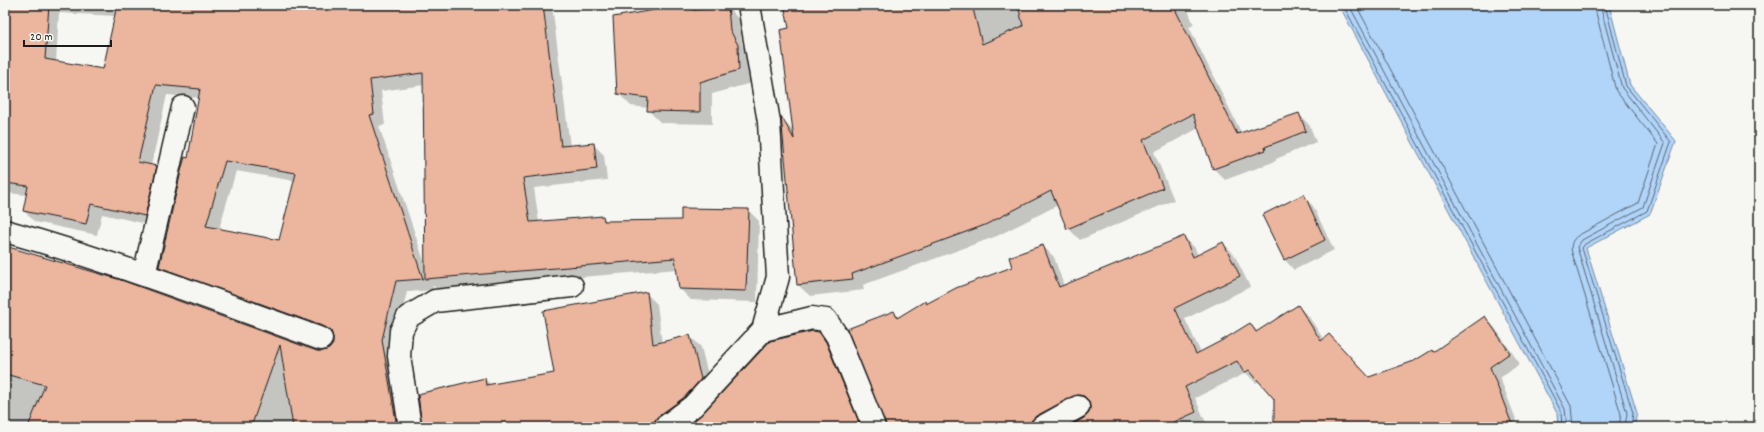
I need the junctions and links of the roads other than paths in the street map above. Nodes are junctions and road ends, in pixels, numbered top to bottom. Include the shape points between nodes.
1 (749, 5) edge
2 (184, 107) dead end
3 (5, 231) edge
4 (144, 275) junction
5 (572, 286) dead end
6 (763, 330) junction
7 (321, 339) dead end
8 (1078, 407) dead end
9 (410, 427) edge
10 (665, 427) edge
11 (874, 427) edge
12 (1042, 427) edge

1 - 6 street via 769,122 778,276
2 - 4 street
3 - 4 street
4 - 7 street
5 - 9 street via 435,301 408,317 401,331 398,356
6 - 10 street via 693,406
6 - 11 street via 812,318 826,320 839,342
8 - 12 street

